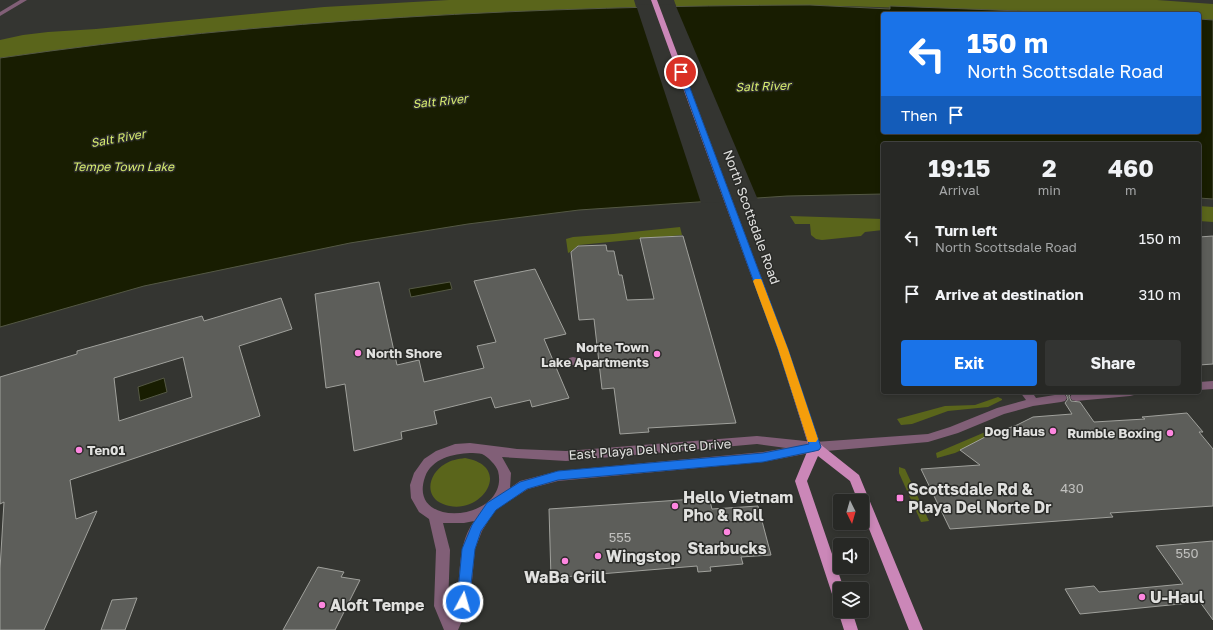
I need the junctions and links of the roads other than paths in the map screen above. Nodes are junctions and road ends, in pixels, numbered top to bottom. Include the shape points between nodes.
1 (24, 0) edge
2 (654, 0) edge
3 (0, 14) edge
4 (573, 361) dead end
5 (585, 364) dead end
6 (1201, 386) edge
7 (1213, 386) edge
8 (1108, 394) edge
9 (1030, 397) edge
10 (1076, 397) dead end
11 (1061, 398) dead end
12 (815, 447) junction
13 (484, 450) junction
14 (494, 504) junction
15 (436, 516) junction
16 (835, 582) edge
17 (847, 618) edge
18 (451, 629) edge
19 (851, 630) edge
20 (916, 630) edge

1 - 3 street
2 - 12 main road, North Scottsdale Road via 783,349
4 - 5 street
6 - 7 street
8 - 10 street
9 - 11 street, East Playa Del Norte Drive
9 - 12 street, East Playa Del Norte Drive via 954,430 928,438
12 - 13 street, East Playa Del Norte Drive via 757,440 566,456
12 - 14 street, East Playa Del Norte Drive via 763,457 558,476 524,485
12 - 16 main road via 801,481
12 - 20 main road via 855,478
13 - 14 street, East Playa Del Norte Drive via 497,459 505,472 504,487
13 - 15 street, East Playa Del Norte Drive via 455,449 440,454 428,462 420,473 416,485 417,498 424,508
14 - 15 street, East Playa Del Norte Drive via 479,514 464,518 449,519
14 - 18 street, East Playa Del Norte Drive via 476,529 468,549 463,602
15 - 18 street, East Playa Del Norte Drive via 443,550 441,606
17 - 19 main road

